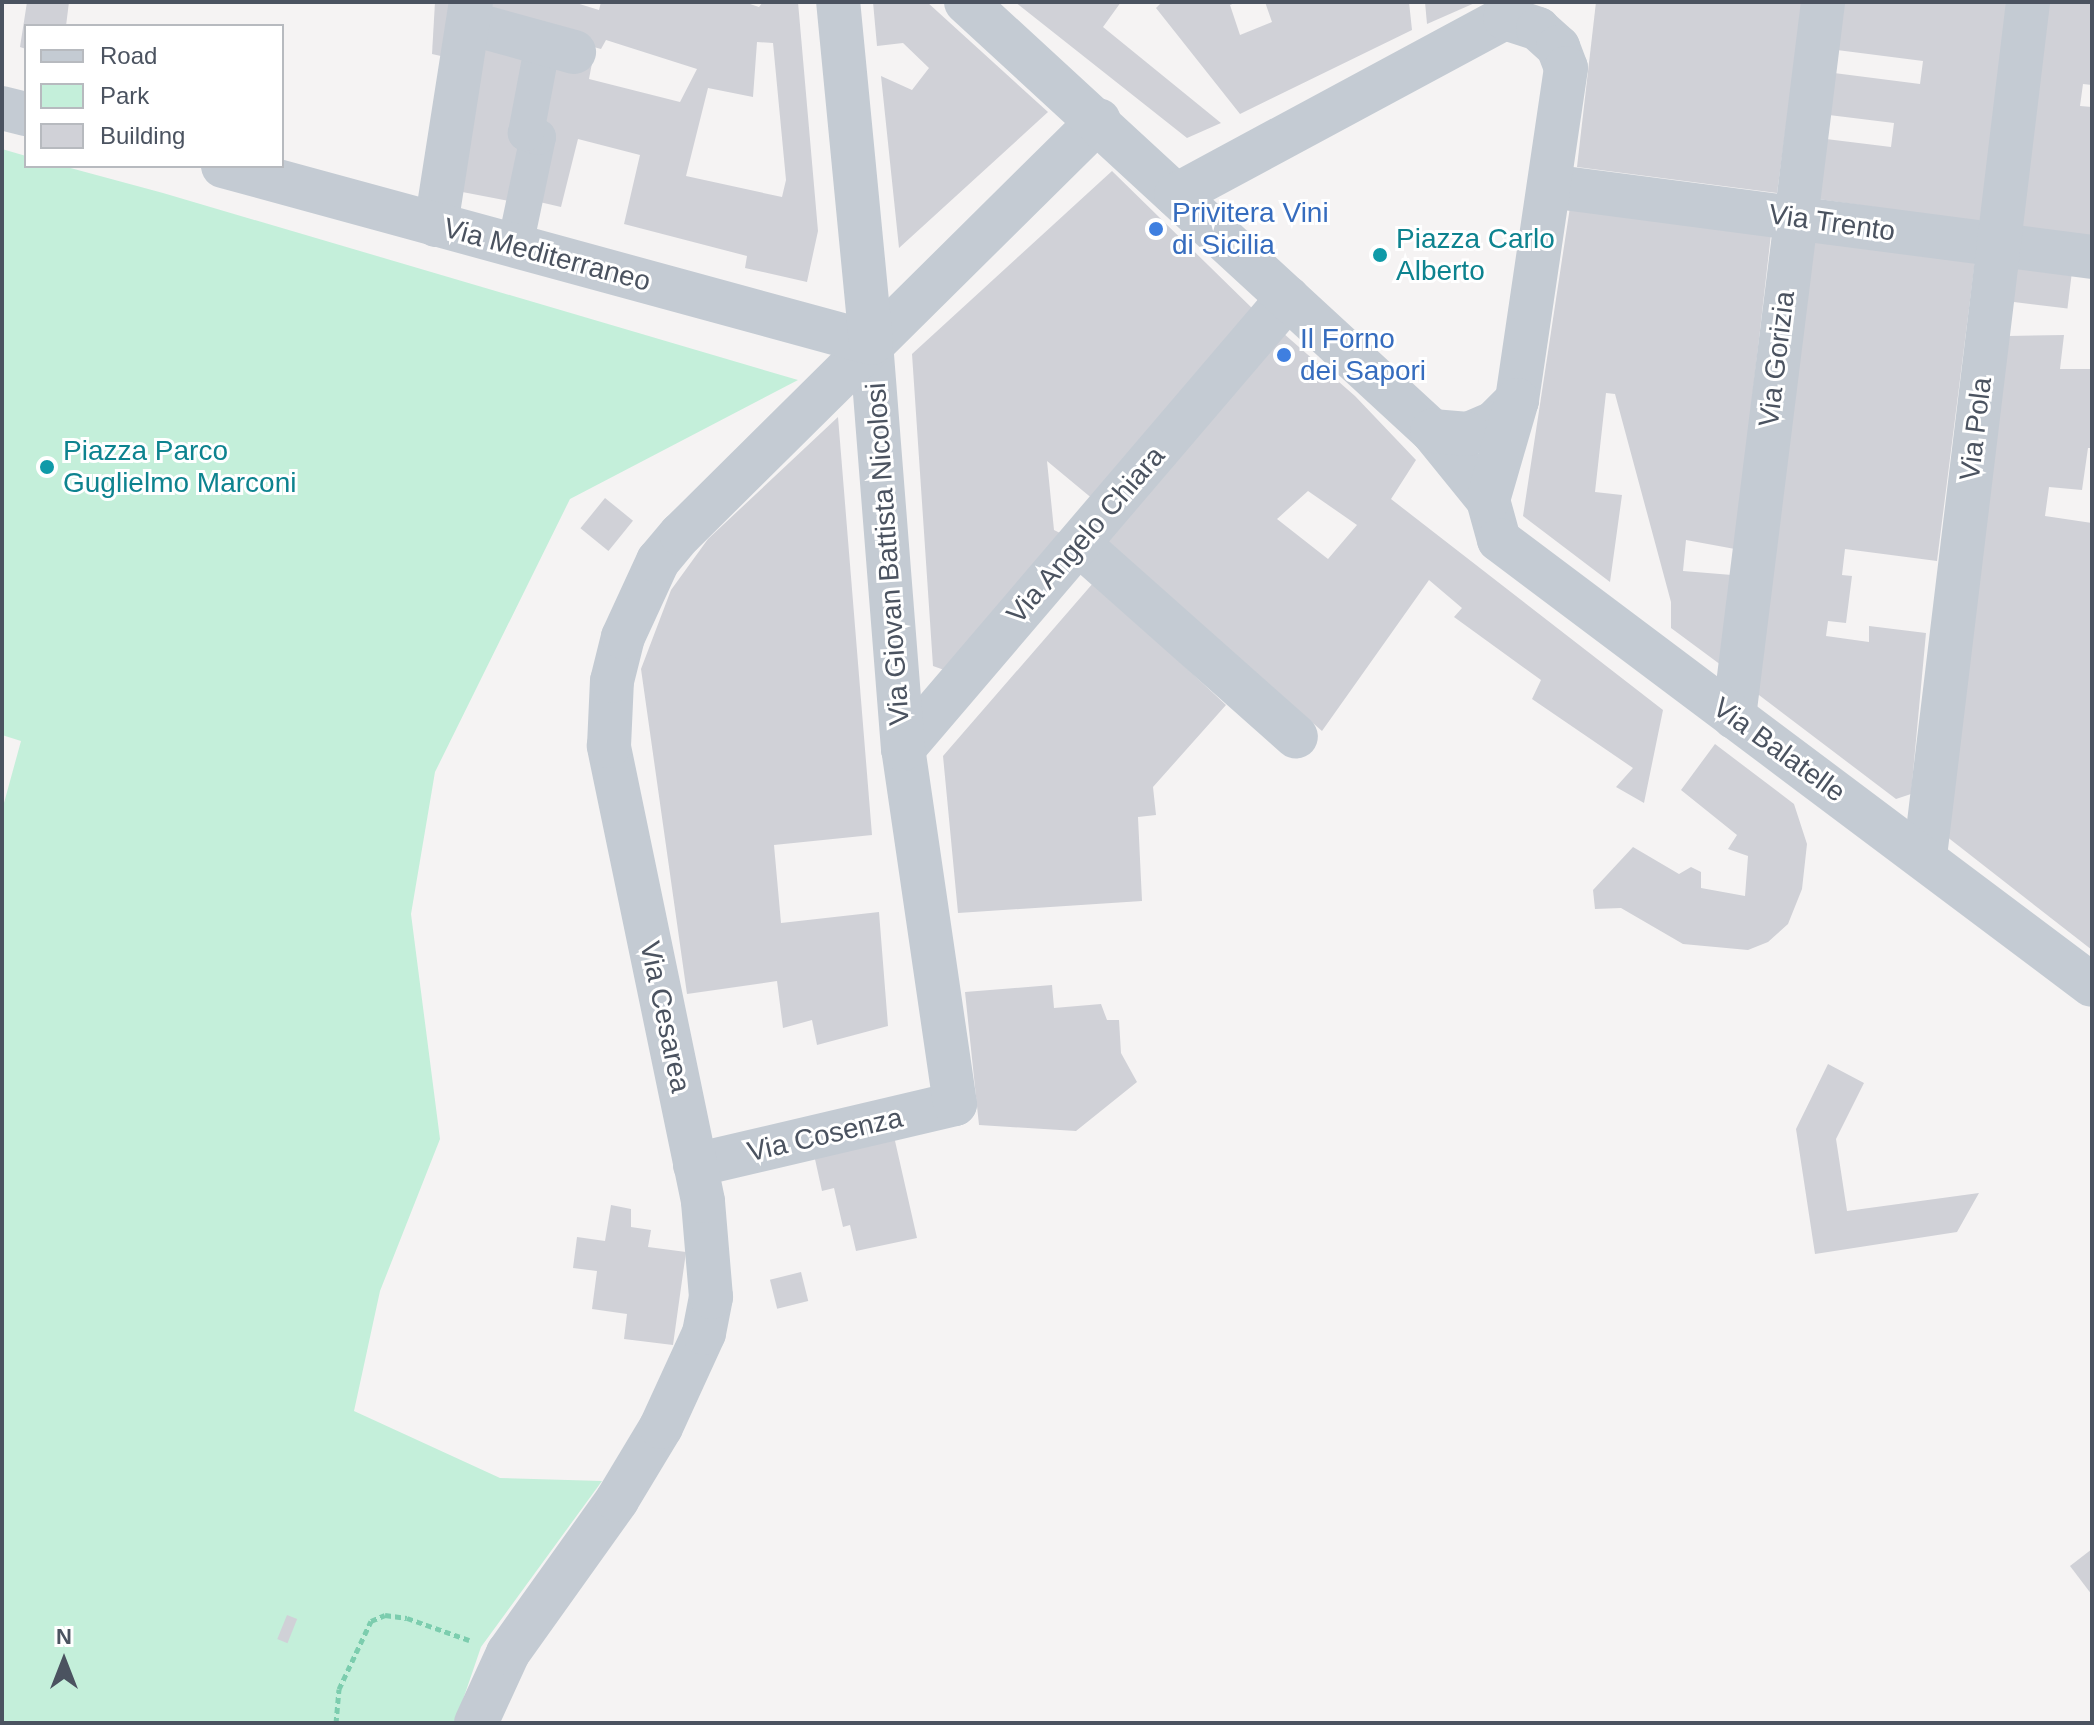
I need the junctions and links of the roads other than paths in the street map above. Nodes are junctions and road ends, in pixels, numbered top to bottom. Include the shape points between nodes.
1 (838, 2) edge
2 (966, 2) edge
3 (1823, 2) edge
4 (2028, 2) edge
5 (1516, 10) edge
6 (470, 12) edge
7 (558, 47) joint
8 (2, 108) edge
9 (24, 114) edge
10 (1099, 120) junction
11 (230, 168) edge
12 (1561, 188) junction
13 (1176, 195) junction
14 (1794, 218) junction
15 (436, 225) junction
16 (1998, 245) junction
17 (515, 246) junction
18 (2092, 257) edge
19 (1279, 309) junction
20 (871, 343) junction
21 (1517, 400) junction
22 (1432, 431) junction
23 (1488, 500) junction
24 (1079, 544) junction
25 (1734, 717) junction
26 (1296, 737) dead end
27 (903, 749) junction
28 (1925, 856) junction
29 (2092, 985) edge
30 (955, 1104) joint
31 (695, 1165) junction
32 (476, 1723) edge

1 - 20 street, Via Giovan Battista Nicolosi
2 - 10 street
3 - 14 street, Via Gorizia
4 - 16 street, Via Pola
5 - 12 street via 1558,47 1566,68
5 - 13 street
6 - 7 street
6 - 15 street
7 - 17 street via 526,133 538,137
8 - 9 street
10 - 13 street
10 - 20 street, Via Cesarea
11 - 15 street, Via Mediterraneo
12 - 14 street, Via Trento
12 - 21 street
13 - 19 street
14 - 16 street, Via Trento
14 - 25 street, Via Gorizia
15 - 17 street, Via Mediterraneo
16 - 18 street, Via Trento
16 - 28 street, Via Pola
17 - 20 street, Via Mediterraneo
19 - 22 street
19 - 24 street, Via Angelo Chiara
20 - 27 street, Via Giovan Battista Nicolosi
20 - 31 street, Via Cesarea via 658,561 623,637 612,681 609,746
21 - 22 street via 1494,423 1468,434
21 - 23 street
22 - 23 street
23 - 25 street, Via Balatelle via 1499,540
24 - 26 street
24 - 27 street, Via Angelo Chiara
25 - 28 street, Via Balatelle
27 - 30 street, Via Giovan Battista Nicolosi
28 - 29 street, Via Balatelle
30 - 31 street, Via Cosenza
31 - 32 street, Via Cesarea via 710,1248 711,1297 704,1333 661,1427 617,1500 508,1653

